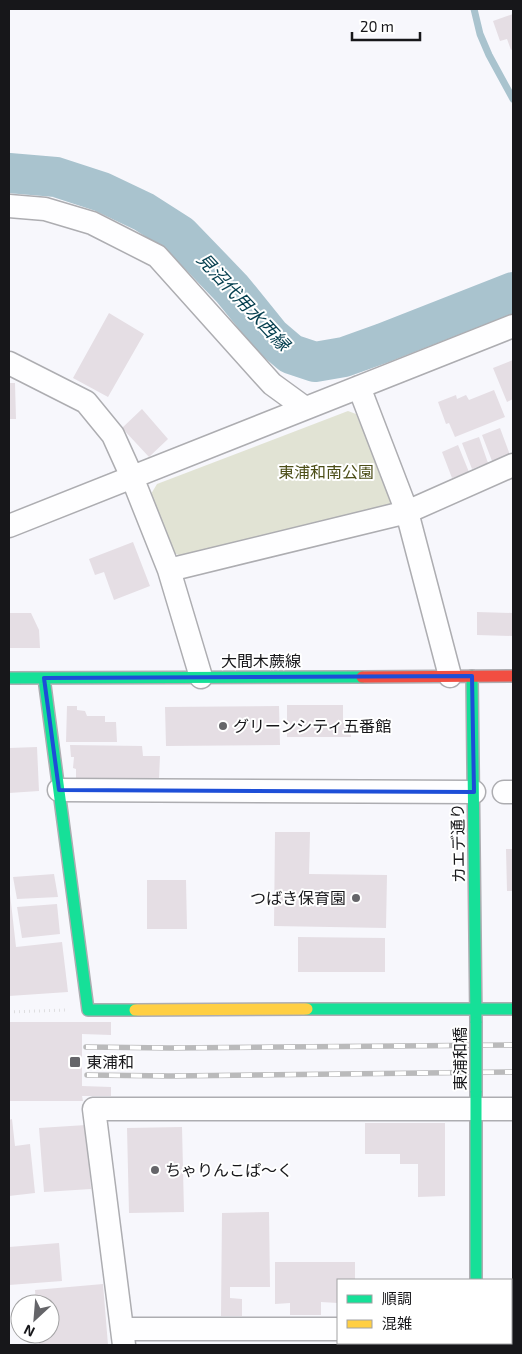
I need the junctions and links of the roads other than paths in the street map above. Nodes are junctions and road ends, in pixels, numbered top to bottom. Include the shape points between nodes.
1 (9, 206) edge
2 (513, 326) edge
3 (9, 363) edge
4 (359, 387) junction
5 (305, 408) junction
6 (513, 465) edge
7 (132, 477) junction
8 (407, 512) junction
9 (9, 526) edge
10 (168, 570) junction
11 (461, 676) junction
12 (513, 676) edge
13 (200, 677) junction
14 (9, 678) edge
15 (44, 678) junction
16 (59, 790) junction
17 (474, 792) junction
18 (476, 1008) junction
19 (513, 1009) edge
20 (476, 1100) junction
21 (513, 1109) edge
22 (476, 1279) edge
23 (337, 1329) edge
24 (124, 1337) edge

1 - 5 street via 45,210 92,223 157,256 272,384
2 - 4 street
3 - 7 street via 86,402 114,435
4 - 5 street
4 - 8 street
5 - 7 street
6 - 8 street
7 - 9 street
7 - 10 street
8 - 10 street
8 - 11 street
10 - 13 street
11 - 12 street, 大間木蕨線
11 - 13 street, 大間木蕨線
11 - 17 street, カエデ通り
13 - 15 street, 大間木蕨線
14 - 15 street, 大間木蕨線
15 - 16 street
16 - 17 street
16 - 18 street via 88,1010
17 - 18 street, カエデ通り
18 - 19 street
18 - 20 street, 東浦和橋, bridge
20 - 21 street
20 - 22 street
20 - 24 street via 94,1109
23 - 24 street

